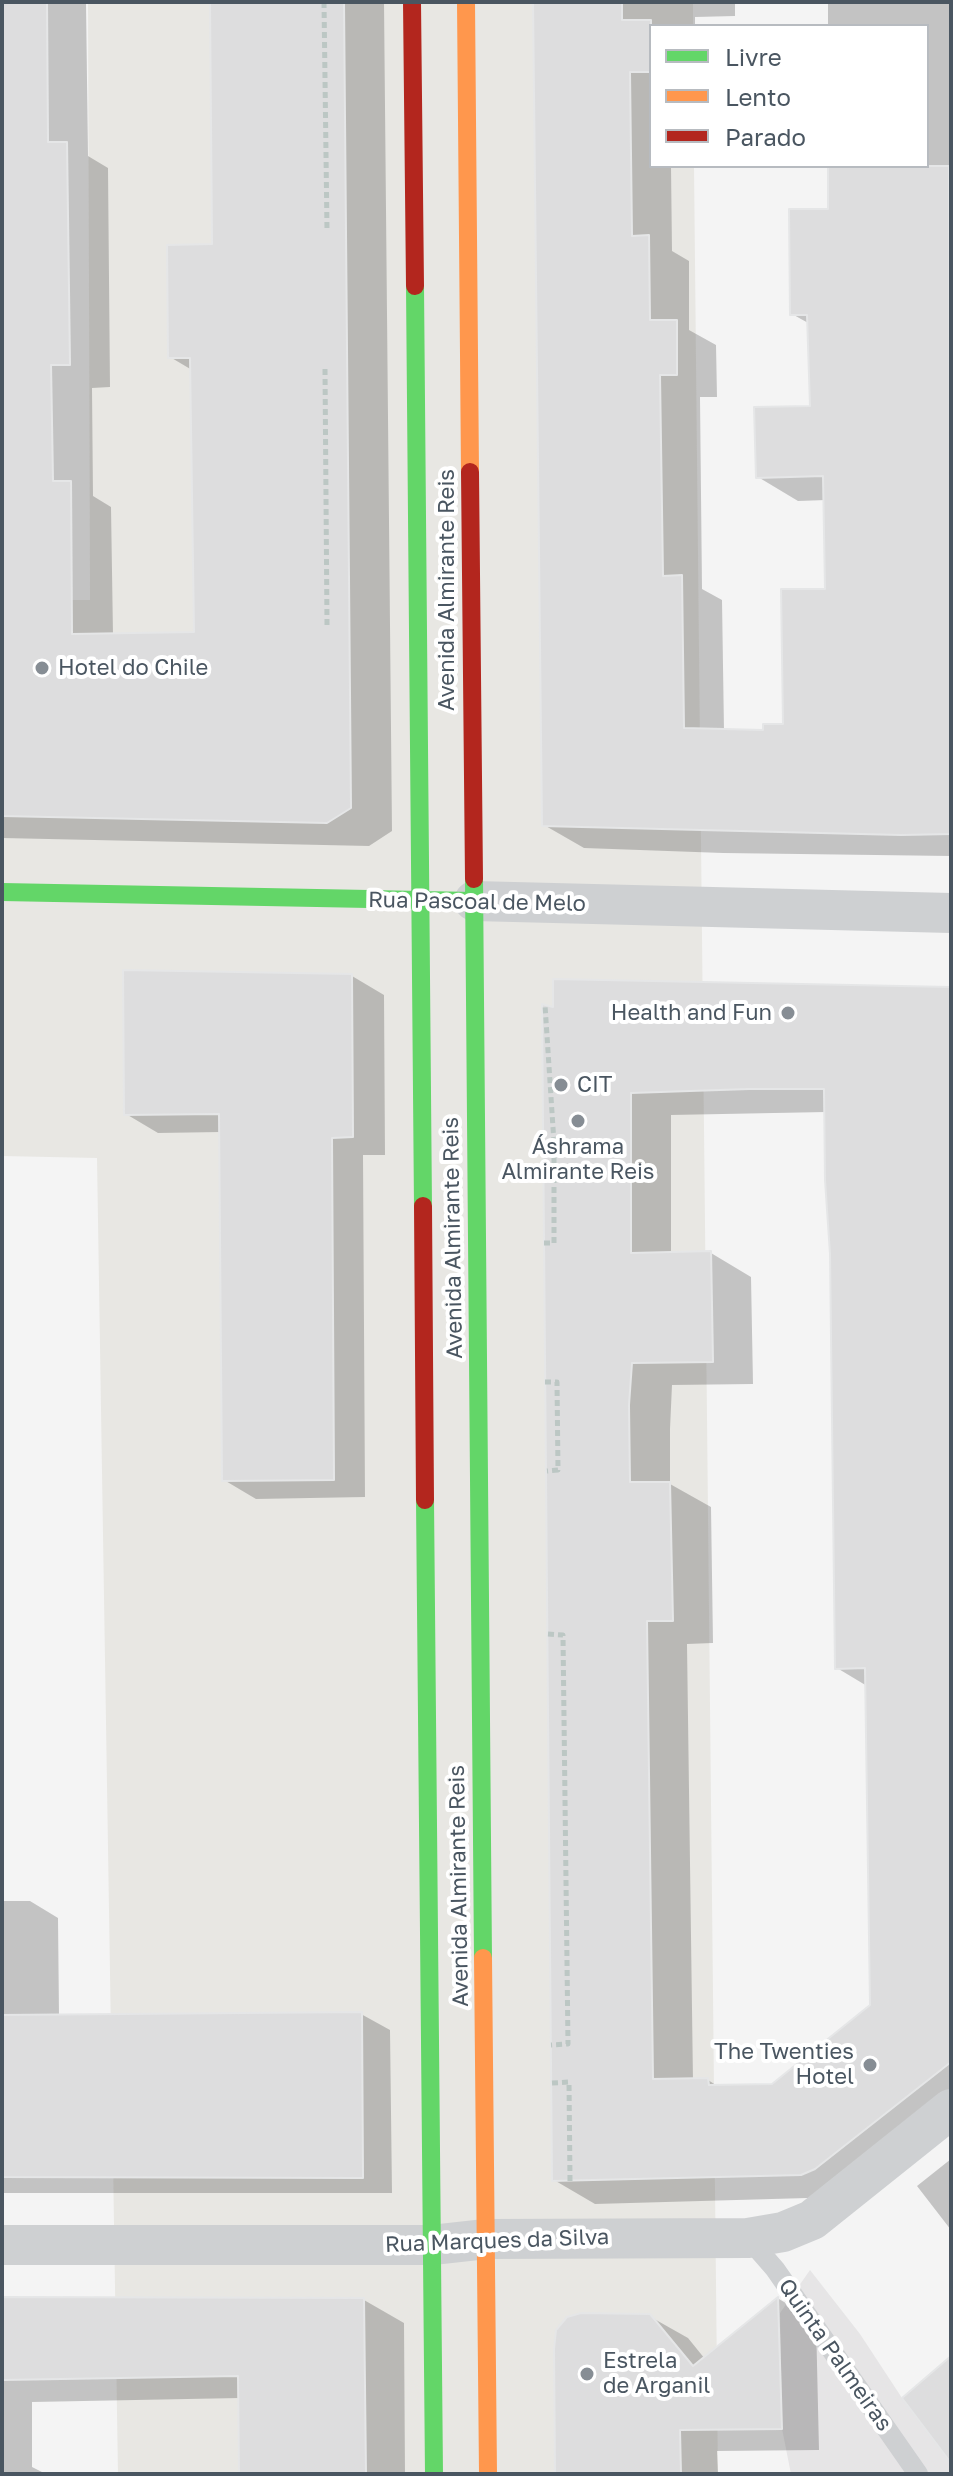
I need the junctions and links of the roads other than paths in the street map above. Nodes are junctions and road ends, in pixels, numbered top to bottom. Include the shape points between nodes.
1 (412, 2) edge
2 (466, 2) edge
3 (2, 892) edge
4 (420, 901) junction
5 (474, 901) junction
6 (951, 913) edge
7 (951, 2109) edge
8 (748, 2238) junction
9 (486, 2239) junction
10 (2, 2245) edge
11 (432, 2245) junction
12 (434, 2474) edge
13 (488, 2474) edge
14 (918, 2474) edge

1 - 4 main road, Avenida Almirante Reis
2 - 5 main road, Avenida Almirante Reis
3 - 4 main road, Rua Pascoal de Melo
4 - 5 main road, Rua Pascoal de Melo
4 - 11 main road, Avenida Almirante Reis
5 - 6 street, Rua Pascoal de Melo
5 - 9 main road, Avenida Almirante Reis
7 - 8 street, Rua Marques da Silva via 812,2220
8 - 9 street, Rua Marques da Silva
8 - 14 lane, Quinta Palmeiras
9 - 11 street, Rua Marques da Silva
9 - 13 main road, Avenida Almirante Reis
10 - 11 street, Rua Marques da Silva
11 - 12 main road, Avenida Almirante Reis

